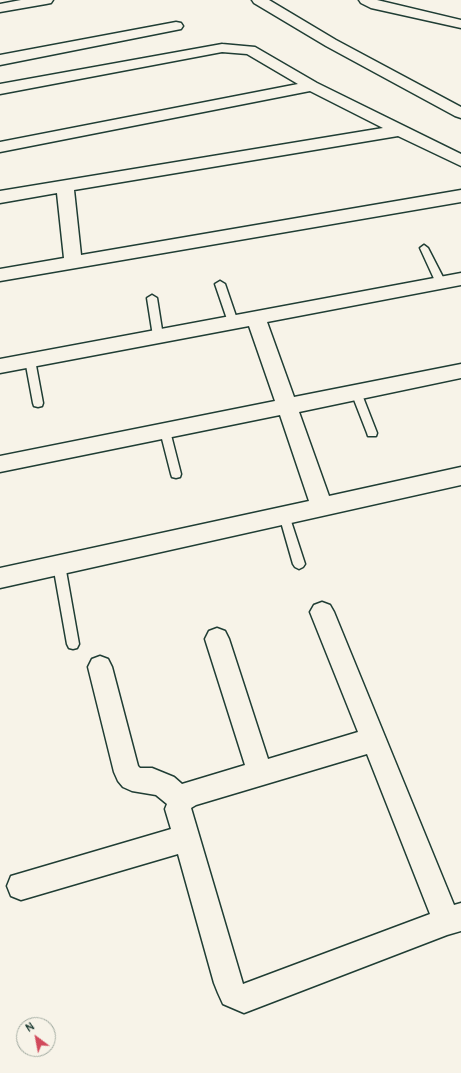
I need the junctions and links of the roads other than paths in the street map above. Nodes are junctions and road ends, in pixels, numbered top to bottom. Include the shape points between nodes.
1 (46, 0) edge
2 (259, 0) edge
3 (376, 2) edge
4 (0, 8) edge
5 (461, 24) edge
6 (176, 26) dead end
7 (0, 60) edge
8 (312, 86) junction
9 (0, 89) edge
10 (461, 113) edge
11 (401, 130) junction
12 (0, 147) edge
13 (461, 161) edge
14 (65, 187) junction
15 (461, 196) edge
16 (0, 197) edge
17 (424, 248) dead end
18 (74, 262) junction
19 (0, 275) edge
20 (461, 279) edge
21 (441, 283) junction
22 (220, 284) dead end
23 (152, 298) dead end
24 (256, 318) junction
25 (233, 322) junction
26 (158, 336) junction
27 (30, 360) junction
28 (0, 366) edge
29 (461, 370) edge
30 (356, 392) junction
31 (38, 403) dead end
32 (287, 407) junction
33 (165, 431) junction
34 (372, 433) dead end
35 (0, 464) edge
36 (176, 474) dead end
37 (461, 476) edge
38 (322, 507) junction
39 (284, 515) junction
40 (299, 564) dead end
41 (59, 565) junction
42 (0, 578) edge
43 (322, 612) dead end
44 (217, 639) dead end
45 (73, 644) dead end
46 (100, 667) dead end
47 (373, 740) junction
48 (260, 773) junction
49 (181, 800) junction
50 (186, 838) junction
51 (21, 886) dead end
52 (454, 919) edge

1 - 4 street
2 - 10 street via 331,43
3 - 5 street
6 - 7 street
8 - 9 street via 250,50 228,48
8 - 11 street
8 - 12 street
11 - 13 street
11 - 14 street
14 - 16 street
14 - 18 street
15 - 18 street
17 - 21 lane
18 - 19 street
20 - 21 street
21 - 24 street
22 - 25 lane
23 - 26 lane
24 - 25 street
24 - 32 street
25 - 26 street
26 - 27 street
27 - 28 street
27 - 31 lane
29 - 30 street
30 - 32 street
30 - 34 lane
32 - 33 street
32 - 38 street
33 - 35 street
33 - 36 lane
37 - 38 street
38 - 39 street
39 - 40 lane
39 - 41 street
41 - 42 street
41 - 45 lane
43 - 47 street
44 - 48 street
46 - 49 street via 127,772 132,778 166,786
47 - 48 street
47 - 52 street
48 - 49 street via 190,794
49 - 50 street via 178,809
50 - 51 street
50 - 52 street via 228,983 233,994 244,999

